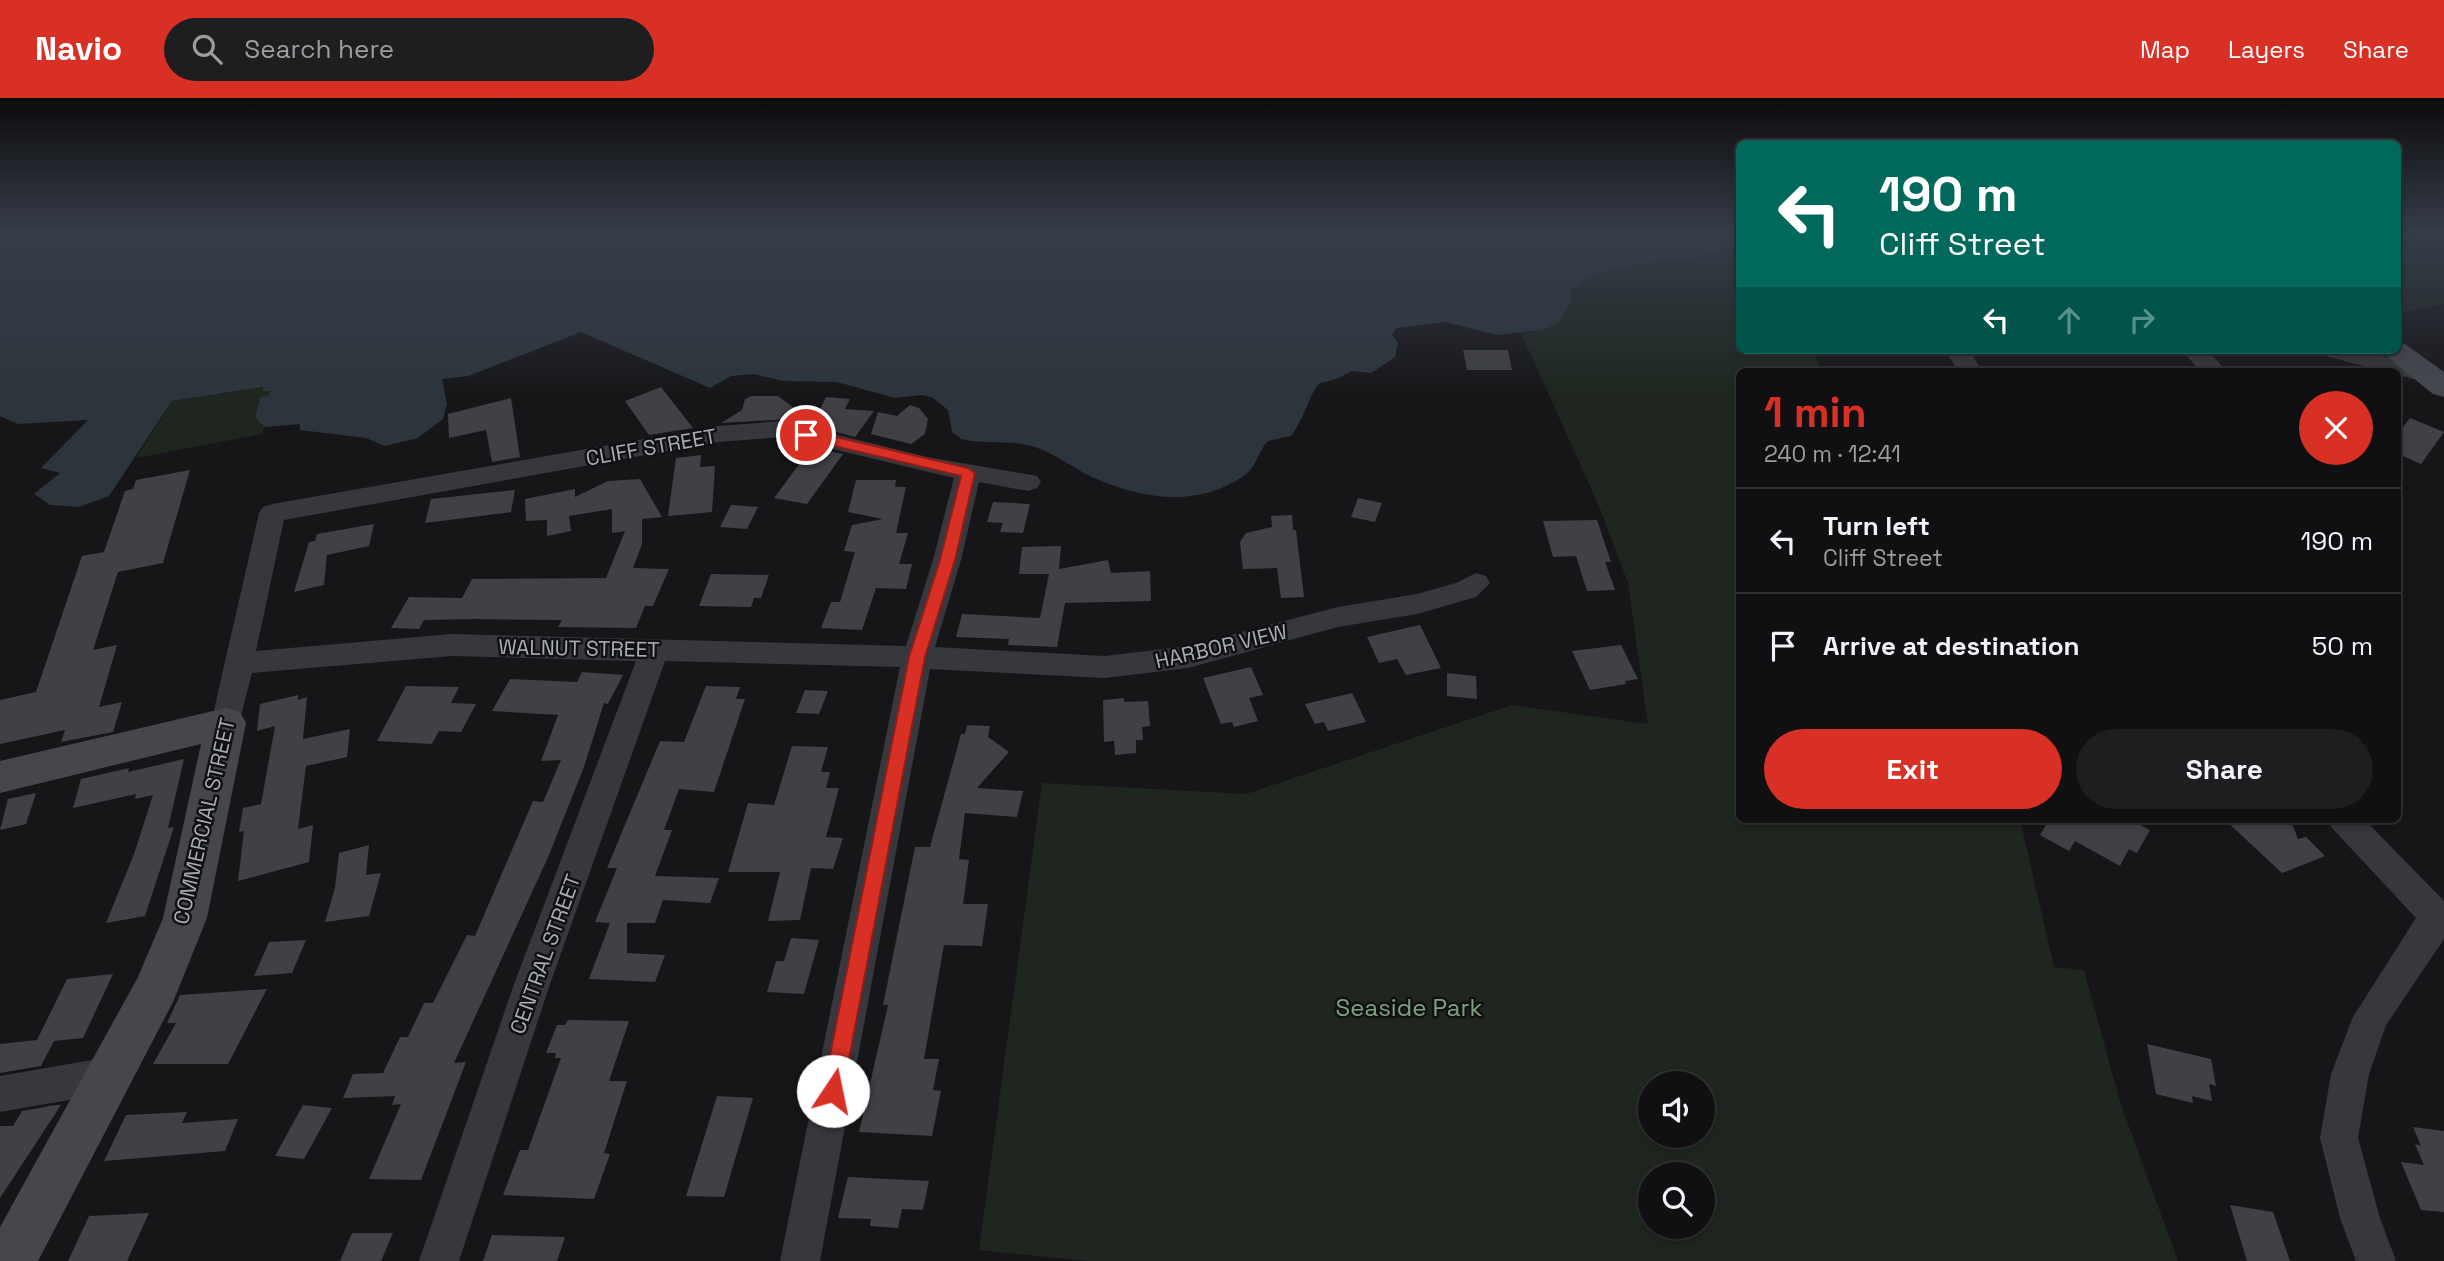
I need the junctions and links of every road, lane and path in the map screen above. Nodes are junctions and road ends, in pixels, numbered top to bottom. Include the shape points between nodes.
1 (2199, 354) edge
2 (2343, 354) edge
3 (2399, 354) edge
4 (2211, 368) edge
5 (2390, 368) edge
6 (2401, 371) edge
7 (2437, 382) edge
8 (968, 473) junction
9 (1028, 482) dead end
10 (272, 513) joint
11 (1476, 583) dead end
12 (655, 649) junction
13 (917, 657) junction
14 (242, 663) junction
15 (226, 723) junction
16 (0, 777) edge
17 (2347, 823) edge
18 (2440, 920) edge
19 (109, 1075) junction
20 (0, 1094) edge
21 (10, 1261) edge
22 (439, 1261) edge
23 (800, 1261) edge
24 (2376, 1261) edge

1 - 4 street
2 - 5 street
3 - 7 street
6 - 7 street
8 - 9 street, CLIFF STREET
8 - 10 street, CLIFF STREET via 782,429 718,435
8 - 13 street
10 - 14 street, COMMERCIAL STREET
11 - 13 street, HARBOR VIEW via 1418,604 1338,617 1229,648 1153,662 1105,667
12 - 13 street, WALNUT STREET
12 - 14 street, WALNUT STREET via 452,645
12 - 22 street, CENTRAL STREET via 531,987
13 - 23 street
14 - 15 street, COMMERCIAL STREET
15 - 16 street
15 - 19 street, COMMERCIAL STREET via 185,918 157,987
17 - 18 street
18 - 24 street via 2371,1017 2350,1074 2339,1138
19 - 20 street
19 - 21 street, COMMERCIAL STREET

